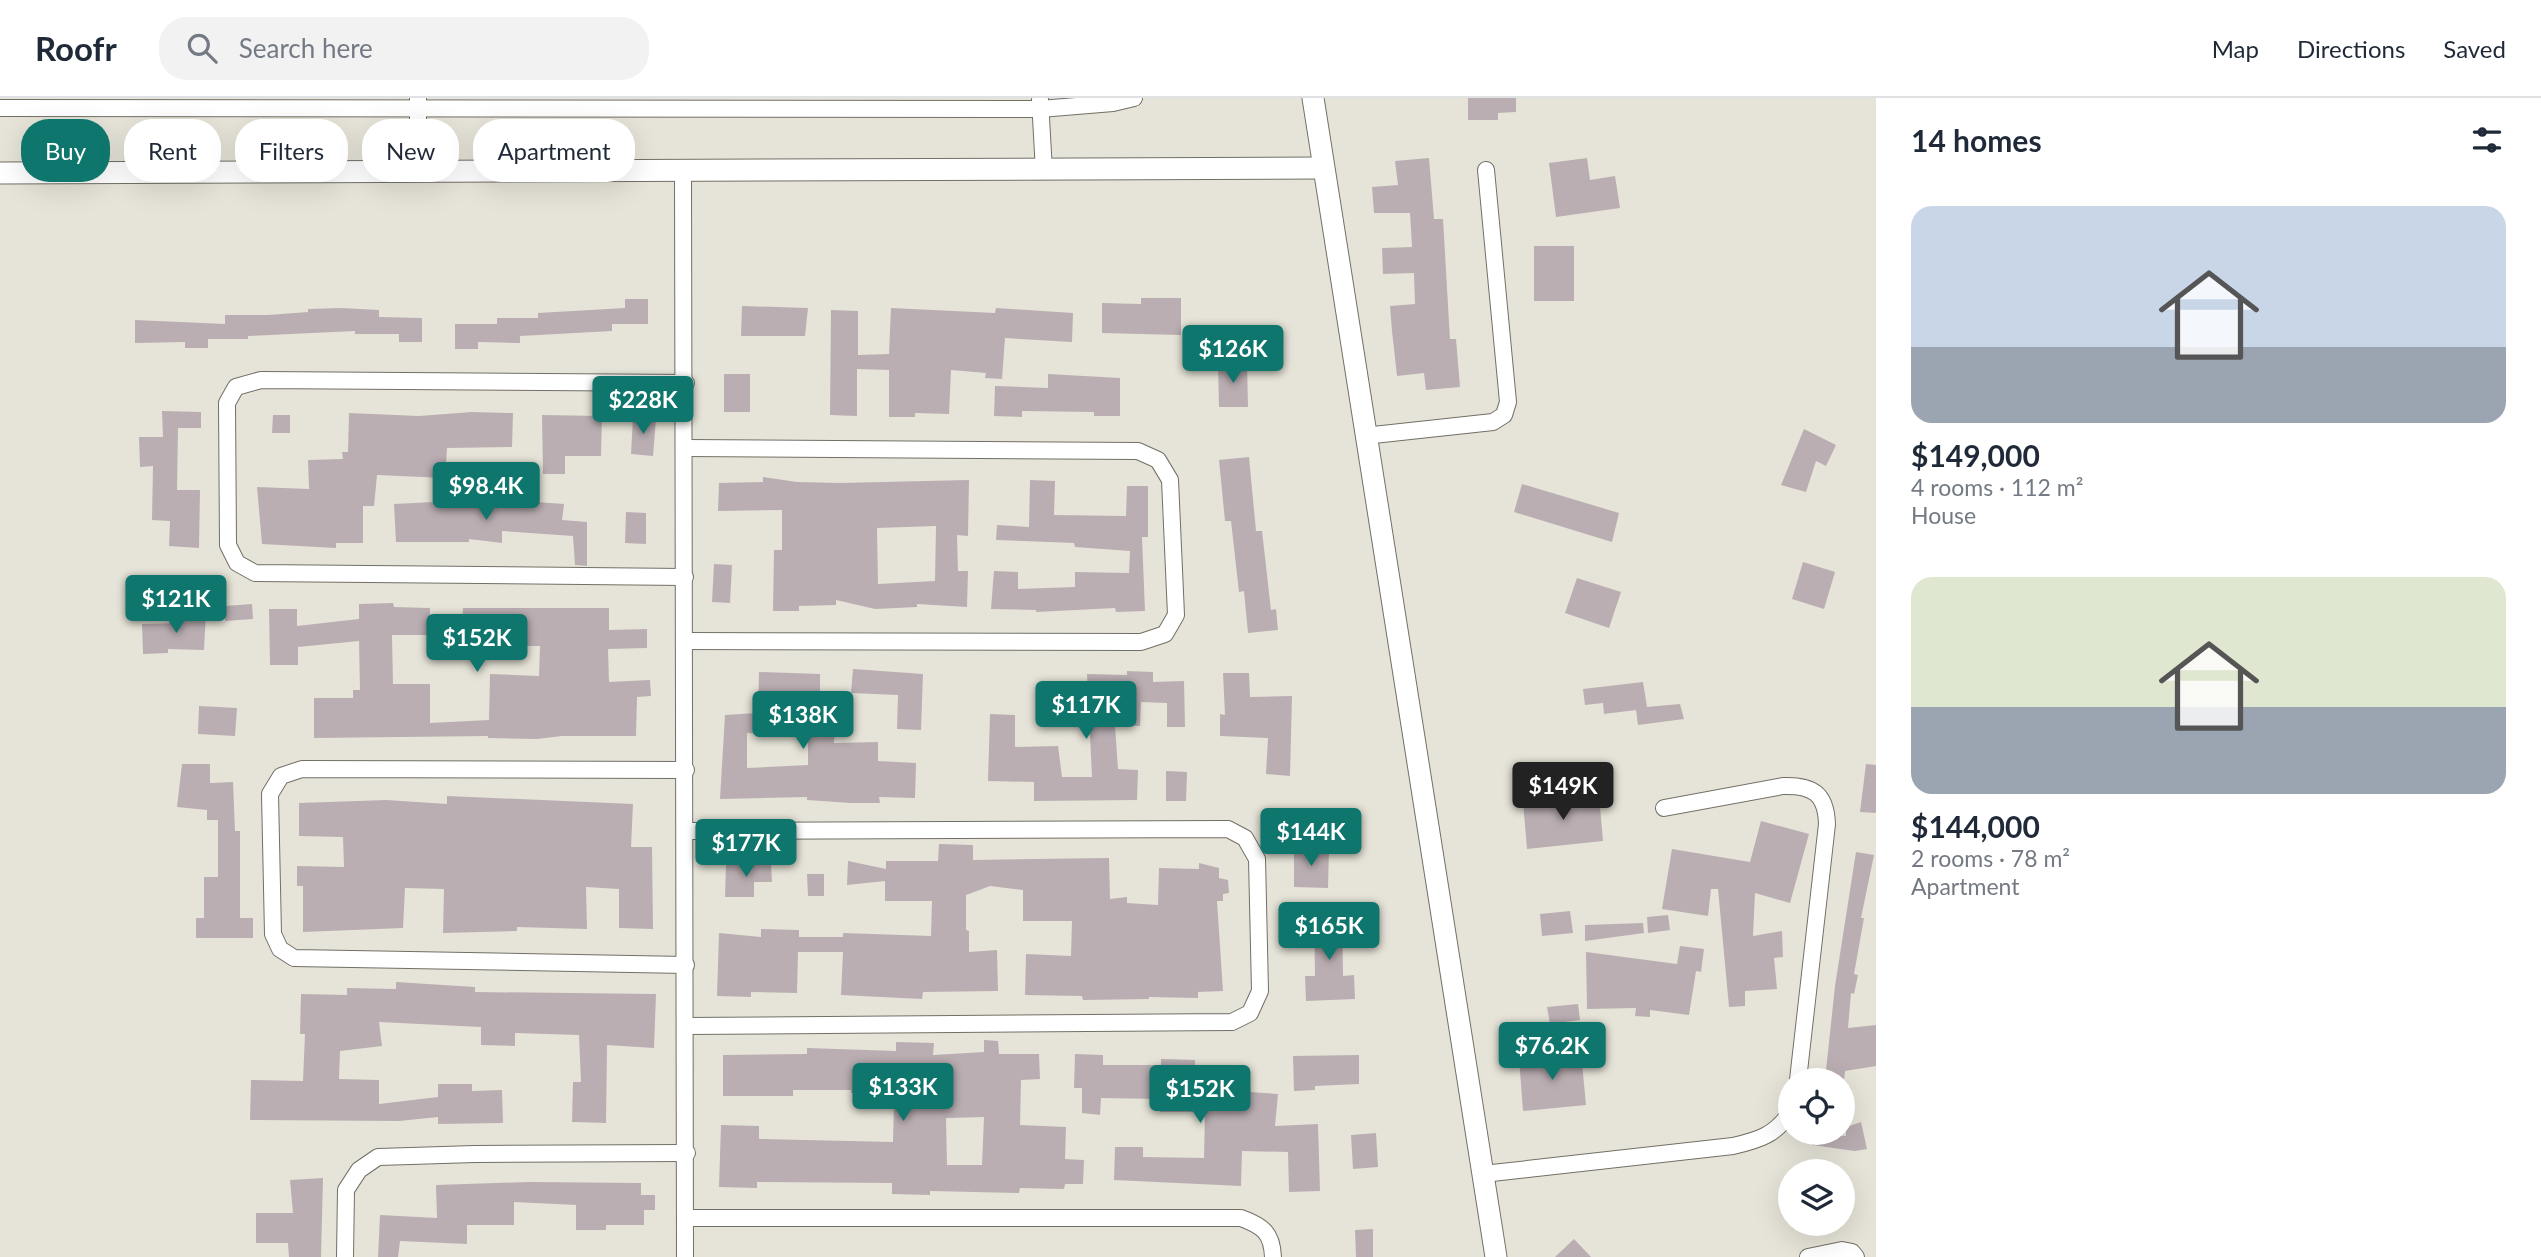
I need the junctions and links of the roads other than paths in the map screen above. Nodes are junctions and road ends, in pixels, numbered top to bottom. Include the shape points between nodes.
1 (1133, 98) edge
2 (1313, 98) edge
3 (418, 103) edge
4 (1040, 103) edge
5 (805, 104) edge
6 (0, 108) edge
7 (1323, 168) junction
8 (1486, 170) dead end
9 (683, 171) junction
10 (1044, 171) junction
11 (0, 173) edge
12 (362, 173) edge
13 (459, 173) edge
14 (686, 383) junction
15 (1364, 436) junction
16 (685, 448) junction
17 (685, 577) junction
18 (685, 641) junction
19 (686, 770) junction
20 (1664, 808) dead end
21 (685, 831) junction
22 (686, 965) junction
23 (684, 1026) junction
24 (1799, 1068) edge
25 (1778, 1130) edge
26 (687, 1153) junction
27 (1483, 1174) junction
28 (685, 1218) junction
29 (345, 1257) edge
30 (685, 1257) edge
31 (1273, 1257) edge
32 (1496, 1257) edge
33 (1808, 1257) edge
34 (1856, 1257) edge

1 - 4 street via 1113,103
2 - 7 street
3 - 5 street
3 - 6 street
4 - 5 street
4 - 10 street
7 - 10 street
7 - 15 street
8 - 15 street via 1508,402 1504,415 1493,422
9 - 10 street
9 - 13 street
9 - 14 street
11 - 12 street
14 - 16 street
14 - 17 street via 261,380 236,387 227,403 229,545 237,563 255,572
15 - 27 street
16 - 17 street
16 - 18 street via 1138,451 1158,460 1170,480 1176,615 1165,634 1141,642
17 - 18 street
18 - 19 street
19 - 21 street
19 - 22 street via 302,769 281,776 270,794 273,934 280,949 294,958
20 - 24 street via 1783,786 1814,789 1823,799 1827,824
21 - 22 street
21 - 23 street via 1228,830 1245,838 1257,859 1260,991 1250,1013 1232,1022
22 - 23 street
23 - 26 street
25 - 27 street via 1733,1146
26 - 28 street
26 - 29 street via 378,1157 359,1170 346,1190
27 - 32 street
28 - 30 street
28 - 31 street via 1241,1218 1261,1225 1272,1240
33 - 34 street via 1842,1250

